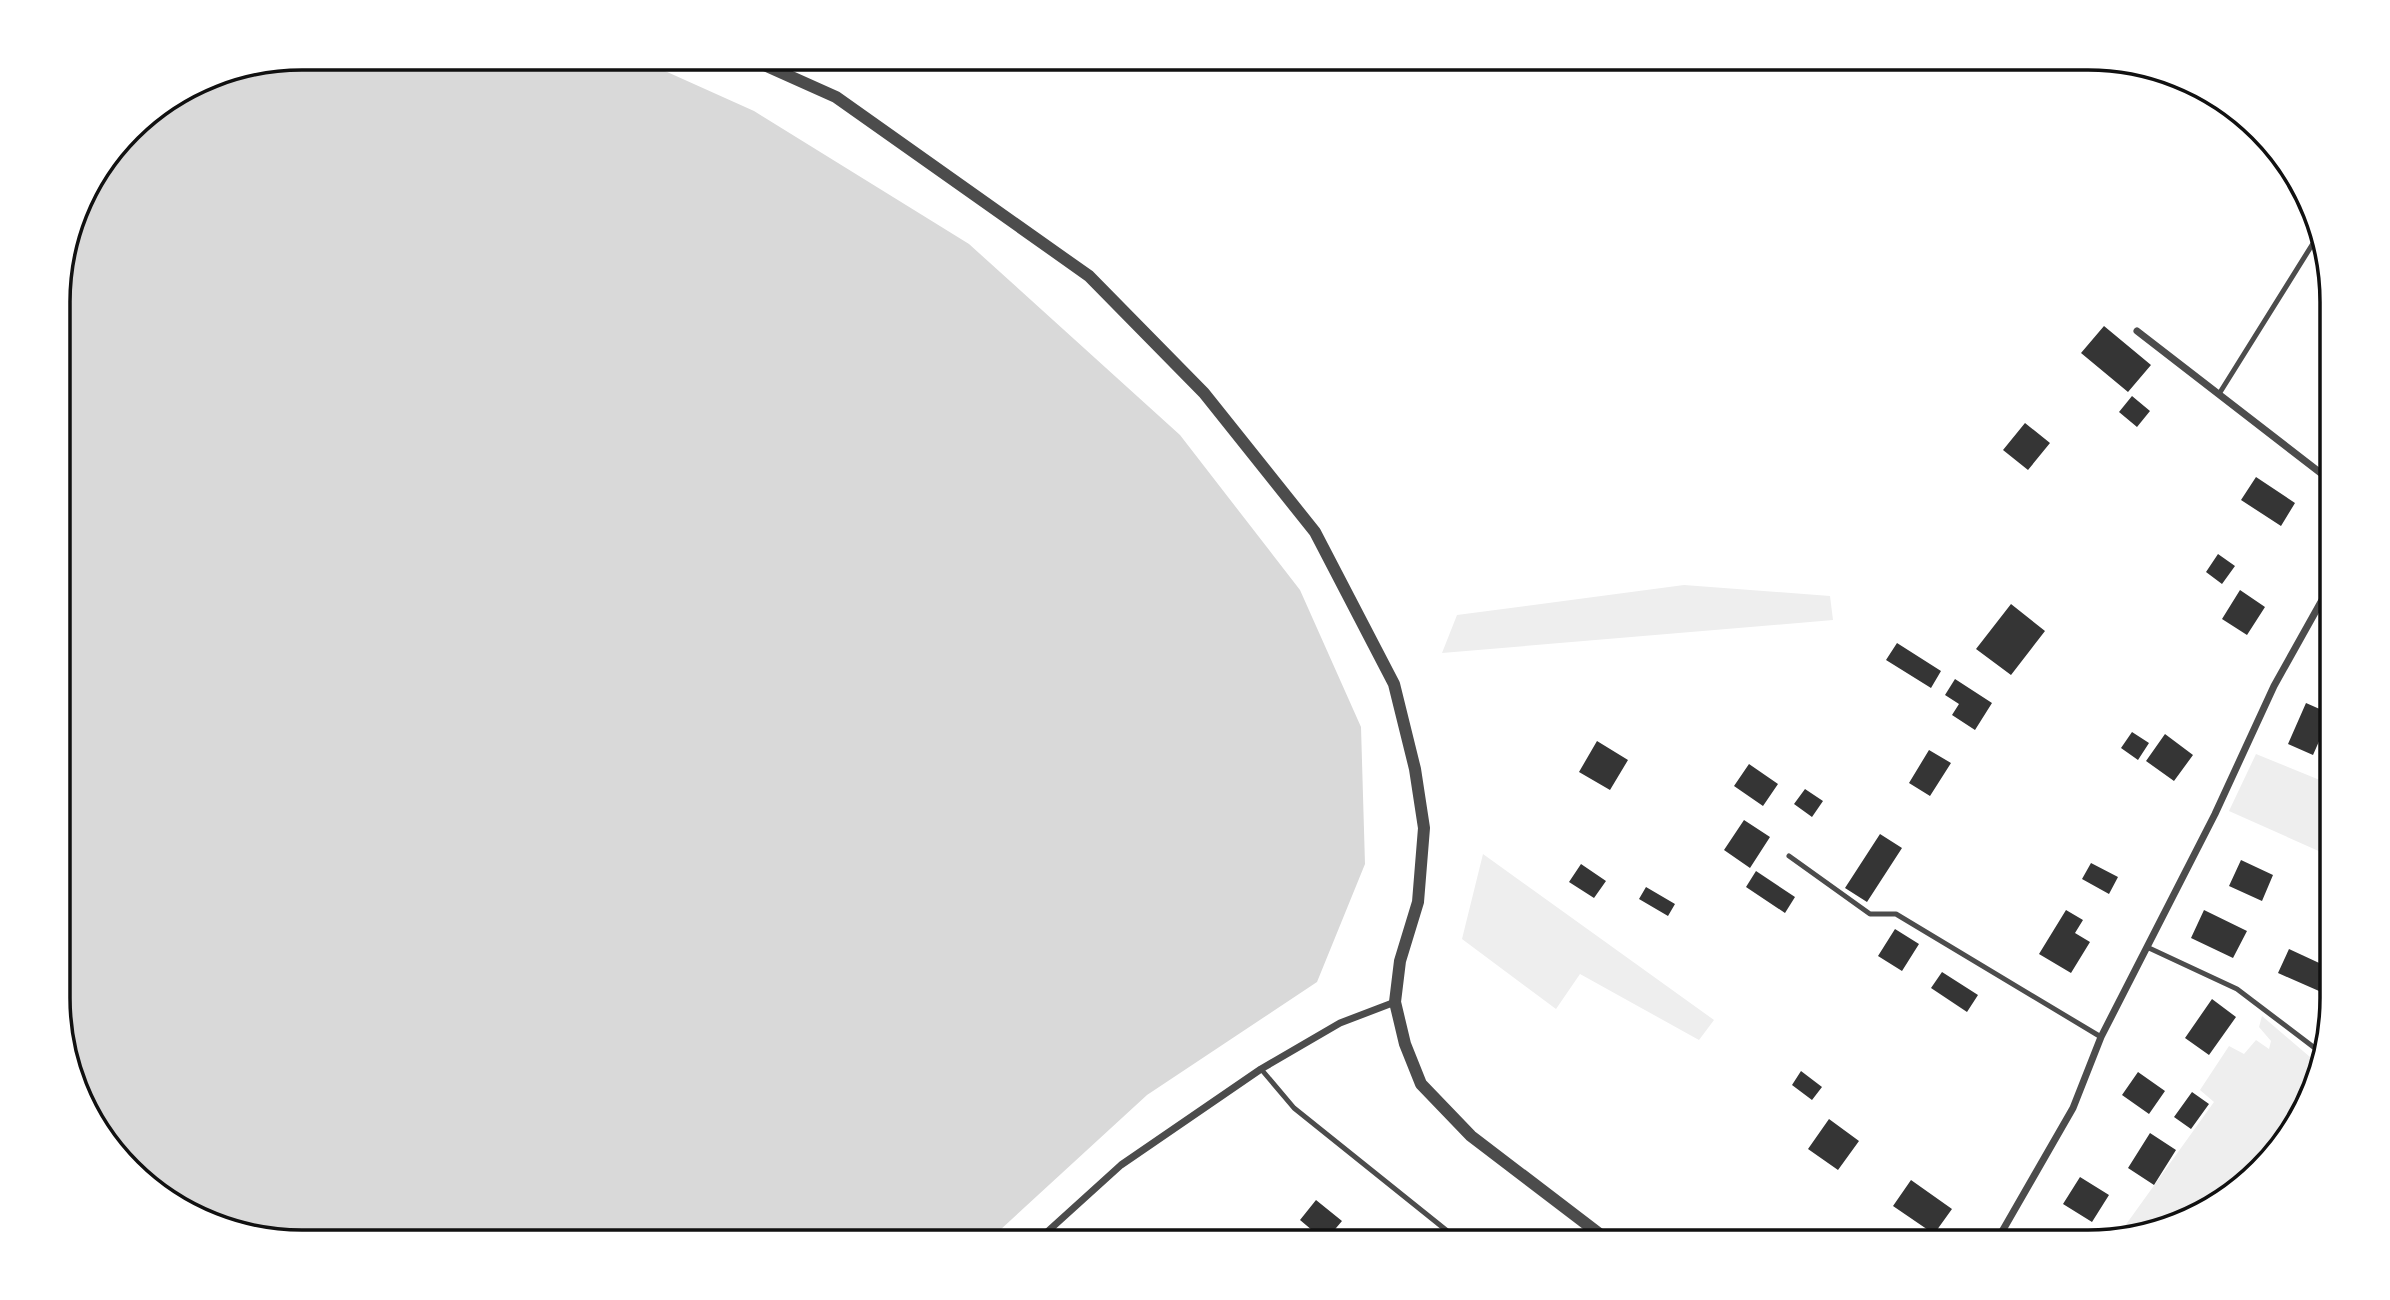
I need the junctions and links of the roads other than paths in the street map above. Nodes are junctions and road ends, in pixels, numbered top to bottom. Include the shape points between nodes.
1 (776, 70) edge
2 (2313, 244) edge
3 (2137, 331) dead end
4 (2219, 394) junction
5 (2320, 472) edge
6 (2320, 604) edge
7 (1790, 856) dead end
8 (2148, 948) junction
9 (1395, 1003) junction
10 (2101, 1037) junction
11 (2315, 1048) edge
12 (1261, 1069) junction
13 (1049, 1230) edge
14 (1446, 1230) edge
15 (1594, 1230) edge
16 (2003, 1230) edge

1 - 9 street via 836,97 1089,276 1204,393 1315,532 1394,684 1415,769 1424,828 1418,902 1400,961
2 - 4 lane
3 - 4 street
4 - 5 street
6 - 8 street via 2274,686
7 - 10 lane via 1870,914 1896,914
8 - 10 street
8 - 11 lane via 2237,989
9 - 12 street via 1340,1023
9 - 15 street via 1420,1084 1440,1107
10 - 16 street via 2074,1108
12 - 13 street via 1121,1165
12 - 14 lane via 1294,1108

